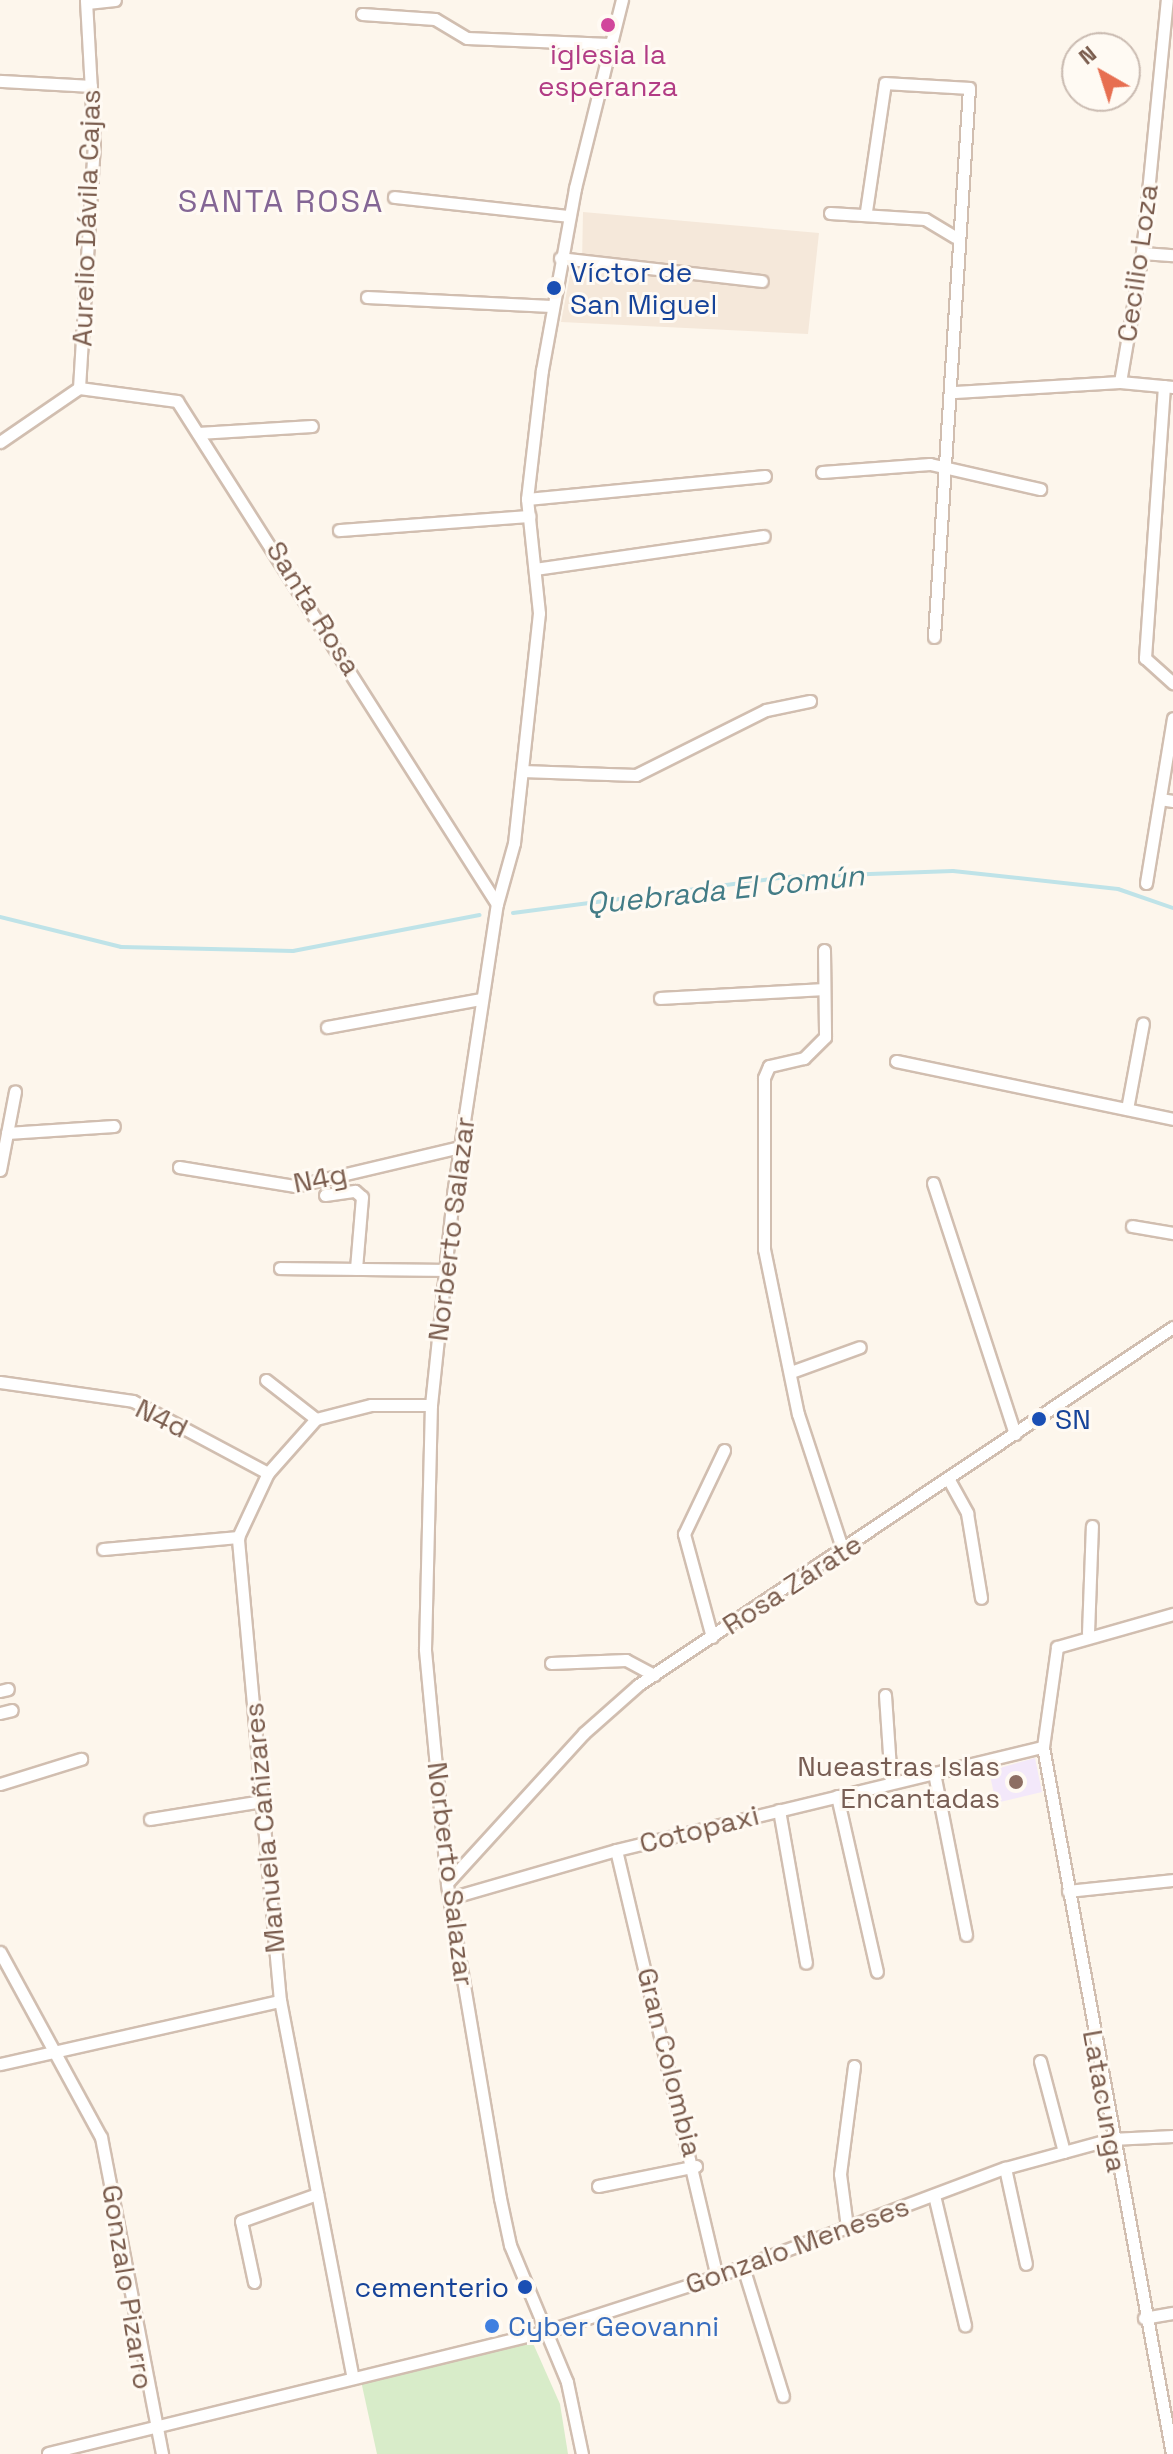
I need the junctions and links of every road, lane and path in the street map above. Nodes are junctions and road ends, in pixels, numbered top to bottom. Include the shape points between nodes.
1 (115, 0) edge
2 (622, 0) edge
3 (1167, 0) edge
4 (86, 2) edge
5 (362, 14) dead end
6 (610, 44) junction
7 (0, 81) edge
8 (91, 86) junction
9 (394, 197) dead end
10 (866, 211) junction
11 (830, 213) dead end
12 (569, 216) junction
13 (955, 237) junction
14 (1142, 253) junction
15 (1173, 255) edge
16 (560, 258) junction
17 (762, 281) dead end
18 (367, 297) dead end
19 (551, 306) junction
20 (1120, 382) junction
21 (1168, 386) edge
22 (79, 388) junction
23 (955, 392) junction
24 (312, 426) dead end
25 (198, 433) junction
26 (0, 442) edge
27 (943, 466) junction
28 (822, 472) dead end
29 (765, 476) dead end
30 (1040, 489) dead end
31 (527, 499) junction
32 (529, 516) junction
33 (339, 530) dead end
34 (764, 536) dead end
35 (535, 569) junction
36 (934, 637) dead end
37 (1173, 683) edge
38 (810, 701) dead end
39 (1173, 718) edge
40 (522, 771) junction
41 (1160, 799) junction
42 (1173, 801) edge
43 (1146, 883) dead end
44 (497, 904) junction
45 (824, 950) dead end
46 (824, 989) junction
47 (660, 998) dead end
48 (481, 999) junction
49 (1143, 1023) dead end
50 (327, 1027) dead end
51 (896, 1061) dead end
52 (15, 1091) dead end
53 (1127, 1109) junction
54 (1173, 1119) edge
55 (114, 1126) dead end
56 (7, 1133) junction
57 (460, 1147) junction
58 (179, 1167) dead end
59 (0, 1170) edge
60 (933, 1183) dead end
61 (325, 1195) dead end
62 (1132, 1226) dead end
63 (1173, 1233) edge
64 (280, 1268) dead end
65 (356, 1269) junction
66 (445, 1270) junction
67 (1173, 1327) edge
68 (860, 1347) dead end
69 (791, 1372) junction
70 (266, 1380) dead end
71 (0, 1382) edge
72 (431, 1405) junction
73 (316, 1419) junction
74 (1015, 1434) junction
75 (724, 1450) dead end
76 (268, 1473) junction
77 (949, 1480) junction
78 (1092, 1526) dead end
79 (238, 1537) junction
80 (103, 1549) dead end
81 (843, 1551) junction
82 (981, 1598) dead end
83 (1173, 1614) edge
84 (1088, 1633) junction
85 (712, 1637) junction
86 (551, 1663) dead end
87 (654, 1675) junction
88 (885, 1695) dead end
89 (1043, 1747) junction
90 (81, 1759) dead end
91 (934, 1773) junction
92 (891, 1783) junction
93 (0, 1784) edge
94 (837, 1796) junction
95 (262, 1801) junction
96 (779, 1810) junction
97 (150, 1819) dead end
98 (616, 1850) junction
99 (1173, 1880) edge
100 (447, 1883) junction
101 (1068, 1891) junction
102 (450, 1898) junction
103 (966, 1935) dead end
104 (0, 1952) edge
105 (806, 1963) dead end
106 (877, 1972) dead end
107 (280, 2001) junction
108 (55, 2053) junction
109 (1040, 2061) dead end
110 (0, 2064) edge
111 (854, 2066) dead end
112 (1173, 2136) edge
113 (1111, 2139) junction
114 (1064, 2152) junction
115 (696, 2166) junction
116 (1005, 2168) junction
117 (598, 2186) dead end
118 (317, 2194) junction
119 (934, 2195) junction
120 (847, 2227) junction
121 (1026, 2264) dead end
122 (743, 2267) junction
123 (717, 2276) junction
124 (254, 2282) dead end
125 (1173, 2313) edge
126 (1144, 2318) junction
127 (965, 2325) dead end
128 (547, 2331) junction
129 (352, 2374) junction
130 (783, 2396) dead end
131 (152, 2427) junction
132 (48, 2453) edge
133 (162, 2454) edge
134 (582, 2454) edge
135 (1172, 2454) edge

1 - 4 street
2 - 6 street, Norberto Salazar
3 - 14 street, Cecilio Loza
4 - 8 street, Aurelio Dávila Cajas
5 - 6 street via 435,19 467,38
6 - 12 street, Norberto Salazar
7 - 8 street
8 - 22 street, Aurelio Dávila Cajas
9 - 12 street
10 - 11 street
10 - 13 street via 925,219
10 - 13 street via 885,83 961,84 972,97
12 - 16 street, Norberto Salazar
13 - 23 street
14 - 15 street
14 - 20 street, Cecilio Loza
16 - 17 street
16 - 19 street, Norberto Salazar
18 - 19 street
19 - 31 street, Norberto Salazar
20 - 21 street
20 - 23 street
21 - 37 street via 1145,658
22 - 25 street, Santa Rosa via 169,396
22 - 26 street
23 - 27 street
24 - 25 street
25 - 44 street, Santa Rosa
27 - 28 street
27 - 30 street
27 - 36 street
29 - 31 street
31 - 32 street, Norberto Salazar
32 - 33 street
32 - 35 street, Norberto Salazar
34 - 35 street
35 - 40 street, Norberto Salazar via 539,613
38 - 40 street via 766,710 636,775
39 - 41 street
40 - 44 street, Norberto Salazar
41 - 42 street
41 - 43 street
44 - 48 street, Norberto Salazar
45 - 46 street
46 - 47 street
46 - 69 street via 820,1047 777,1061 764,1078 764,1249
48 - 50 street
48 - 57 street, Norberto Salazar
49 - 53 street
51 - 53 street
52 - 56 street
53 - 54 street
55 - 56 street
56 - 59 street
57 - 58 street, N4g via 295,1186
57 - 66 street, Norberto Salazar
60 - 74 street
61 - 65 street via 355,1191 362,1197
62 - 63 street
64 - 65 street
65 - 66 street
66 - 72 street, Norberto Salazar
67 - 74 street, Rosa Zárate
68 - 69 street
69 - 81 street
70 - 73 street
71 - 76 street, N4d via 133,1401
72 - 73 street via 371,1405
72 - 100 street, Norberto Salazar via 425,1649
73 - 76 street
74 - 77 street, Rosa Zárate
75 - 85 street via 684,1534
76 - 79 street
77 - 81 street, Rosa Zárate
77 - 82 street via 967,1513
78 - 84 street
79 - 80 street
79 - 95 street, Manuela Cañizares
81 - 85 street, Rosa Zárate
83 - 84 street
84 - 89 street, Latacunga via 1050,1657
85 - 87 street, Rosa Zárate
86 - 87 street via 626,1660
87 - 100 street, Rosa Zárate via 584,1733
88 - 92 street
89 - 91 street, Cotopaxi
89 - 101 street, Latacunga
90 - 93 street
91 - 92 street, Cotopaxi
91 - 103 street
92 - 94 street, Cotopaxi
94 - 96 street, Cotopaxi
94 - 106 street
95 - 97 street
95 - 107 street, Manuela Cañizares
96 - 98 street, Cotopaxi
96 - 105 street
98 - 102 street, Cotopaxi
98 - 115 street, Gran Colombia
99 - 101 street
100 - 102 street, Norberto Salazar
101 - 113 street, Latacunga
102 - 128 street, Norberto Salazar via 510,2245
104 - 108 street, Gonzalo Pizarro
107 - 108 street
107 - 118 street, Manuela Cañizares
108 - 110 street
108 - 131 street, Gonzalo Pizarro via 101,2137 131,2269
109 - 114 street
111 - 120 street via 840,2174
112 - 113 street, Gonzalo Meneses
113 - 114 street, Gonzalo Meneses
113 - 126 street, Latacunga
114 - 116 street, Gonzalo Meneses
115 - 117 street
115 - 123 street, Gran Colombia
116 - 119 street, Gonzalo Meneses
116 - 121 street
118 - 124 street via 241,2221
118 - 129 street, Manuela Cañizares
119 - 120 street, Gonzalo Meneses
119 - 127 street
120 - 122 street, Gonzalo Meneses
122 - 123 street, Gonzalo Meneses
122 - 130 street
123 - 128 street, Gonzalo Meneses
125 - 126 street
126 - 135 street, Latacunga
128 - 129 street, Gonzalo Meneses
128 - 134 street, Norberto Salazar
129 - 131 street, Gonzalo Meneses
131 - 132 street, Gonzalo Meneses
131 - 133 street, Gonzalo Pizarro

